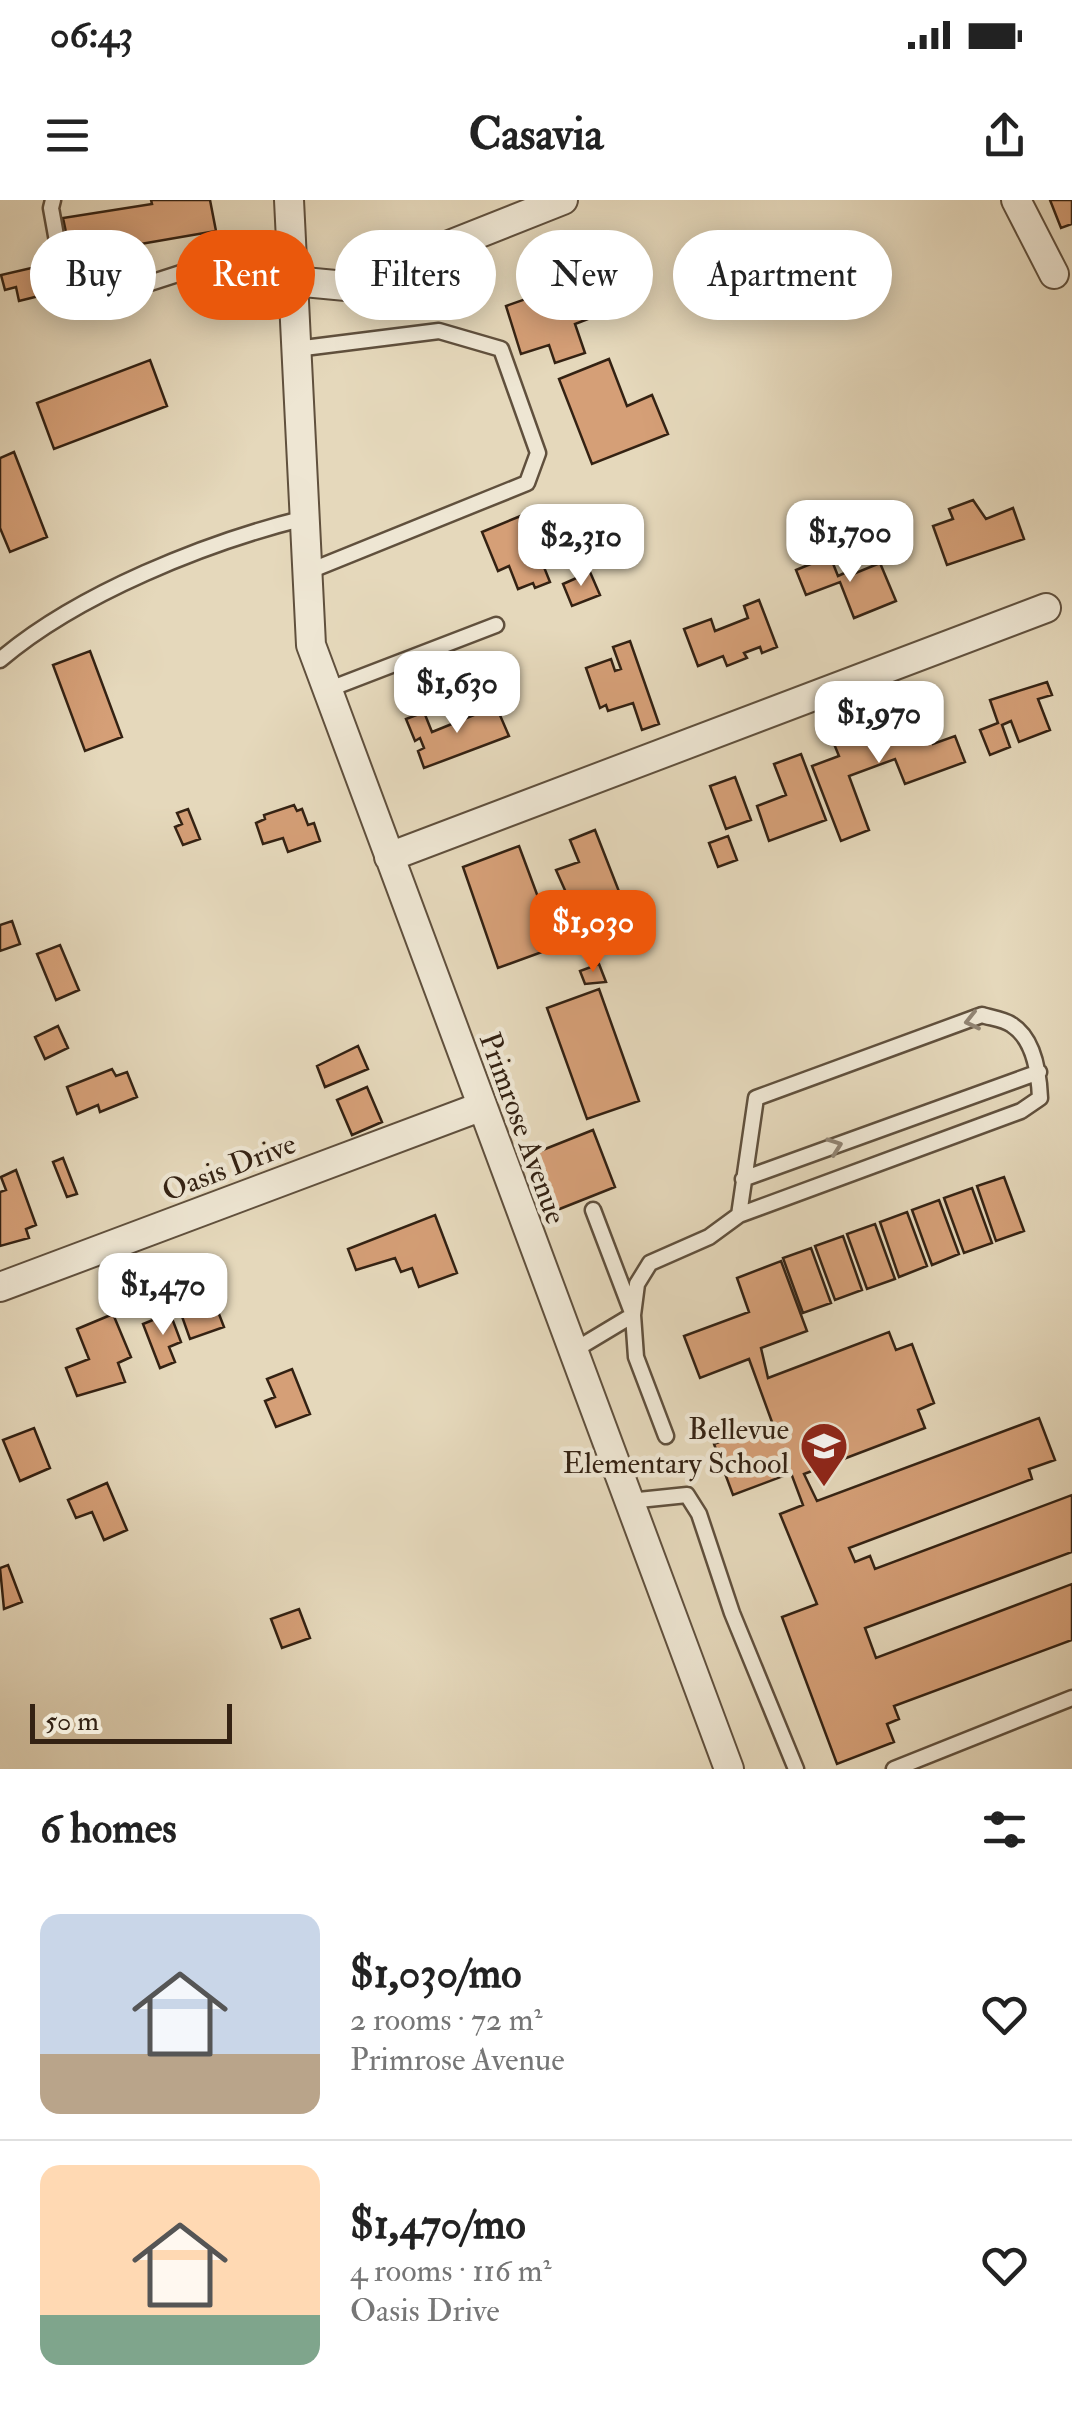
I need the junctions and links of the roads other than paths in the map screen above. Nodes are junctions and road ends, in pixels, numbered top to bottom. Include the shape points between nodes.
1 (53, 200) edge
2 (289, 200) edge
3 (563, 200) edge
4 (1016, 200) edge
5 (290, 230) edge
6 (176, 274) edge
7 (1054, 274) dead end
8 (315, 277) edge
9 (295, 320) edge
10 (296, 349) junction
11 (305, 518) junction
12 (307, 572) junction
13 (1046, 608) dead end
14 (496, 625) dead end
15 (0, 660) edge
16 (327, 690) junction
17 (388, 857) junction
18 (1039, 1072) junction
19 (480, 1107) junction
20 (743, 1180) junction
21 (594, 1210) dead end
22 (739, 1214) junction
23 (0, 1287) edge
24 (633, 1316) junction
25 (572, 1352) junction
26 (666, 1436) dead end
27 (628, 1502) junction
28 (1072, 1698) edge
29 (729, 1769) edge
30 (796, 1769) edge
31 (894, 1769) edge

1 - 6 lane via 66,292 88,304
2 - 5 street, Primrose Avenue
3 - 8 street via 346,286
4 - 7 street
9 - 10 street, Primrose Avenue
10 - 11 street, Primrose Avenue
10 - 12 lane via 439,331 501,349 538,452 527,482
11 - 12 street, Primrose Avenue
11 - 15 lane via 236,535 120,588 34,631
12 - 16 street, Primrose Avenue via 311,645
13 - 17 street
14 - 16 lane
16 - 17 street, Primrose Avenue
17 - 19 street, Primrose Avenue
20 -> 18 lane
18 -> 20 lane via 1011,1023 982,1016 963,1022 756,1098
18 - 22 lane via 1040,1098 1021,1111
19 - 23 street, Oasis Drive
19 - 25 street, Primrose Avenue
20 - 22 lane
21 - 24 lane
22 - 24 lane via 709,1237 650,1263 637,1284
24 - 25 lane
24 - 26 lane via 636,1358
25 - 27 street, Primrose Avenue
27 - 29 street, Primrose Avenue
27 - 30 lane via 687,1494 700,1514
28 - 31 lane

